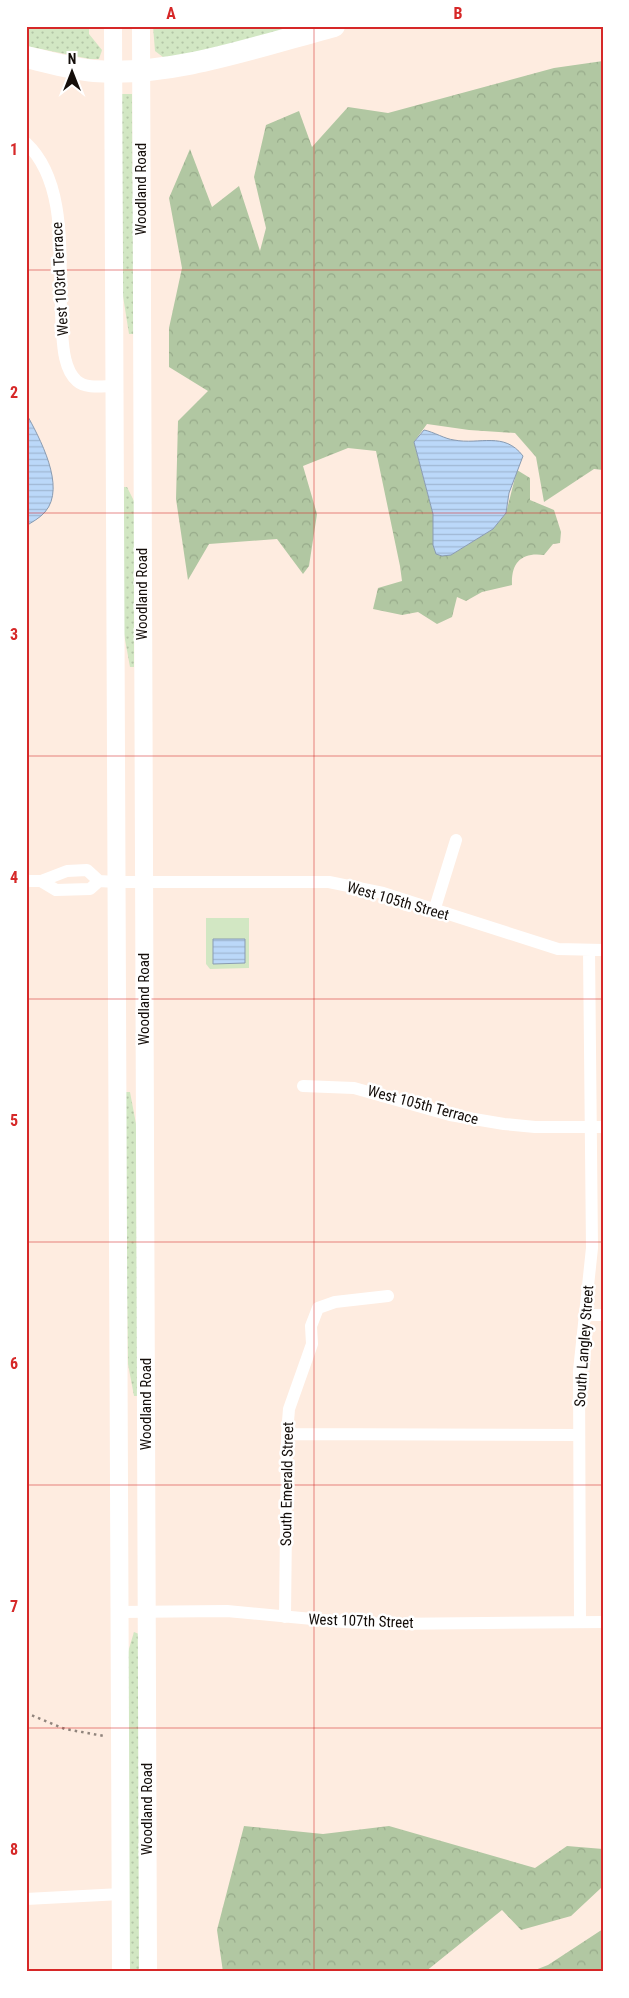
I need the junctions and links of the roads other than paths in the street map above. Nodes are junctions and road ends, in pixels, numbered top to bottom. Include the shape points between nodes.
1 (113, 26) edge
2 (141, 26) edge
3 (334, 26) edge
4 (26, 57) edge
5 (113, 71) junction
6 (141, 71) junction
7 (26, 144) edge
8 (114, 386) junction
9 (114, 431) junction
10 (142, 471) junction
11 (456, 840) dead end
12 (26, 881) edge
13 (41, 881) junction
14 (99, 881) junction
15 (144, 881) junction
16 (116, 882) junction
17 (434, 911) junction
18 (589, 950) junction
19 (603, 950) edge
20 (303, 1086) dead end
21 (596, 1127) edge
22 (388, 1296) dead end
23 (584, 1315) junction
24 (603, 1315) edge
25 (287, 1434) junction
26 (579, 1435) junction
27 (119, 1612) junction
28 (146, 1612) junction
29 (285, 1617) junction
30 (580, 1622) junction
31 (603, 1622) edge
32 (121, 1894) junction
33 (26, 1899) edge
34 (121, 1972) edge
35 (148, 1972) edge

1 - 5 main road, Woodland Road
2 - 6 main road, Woodland Road
3 - 6 highway via 172,67
4 - 5 highway via 92,71
5 - 6 highway
5 - 8 main road, Woodland Road
6 - 10 main road, Woodland Road
7 - 8 street, West 103rd Terrace via 47,171 55,201 66,362 82,384
8 - 9 main road, Woodland Road
9 - 10 main road
9 - 16 main road, Woodland Road
10 - 15 main road, Woodland Road
11 - 17 street
12 - 13 street, West 105th Street
13 - 14 street, West 105th Street via 56,890 90,889
13 - 14 street, West 105th Street via 67,871 87,870
14 - 16 street, West 105th Street
15 - 16 street, West 105th Street
15 - 17 street, West 105th Street via 329,882 366,889
15 - 28 main road, Woodland Road
16 - 27 main road, Woodland Road
17 - 18 street, West 105th Street via 558,949
18 - 19 street, West 105th Street
18 - 21 street, South Langley Street
20 - 21 street, West 105th Terrace via 354,1088 450,1114 504,1124
21 - 23 street, South Langley Street via 592,1248
22 - 25 street, South Emerald Street via 334,1302 318,1308 311,1326 312,1344 289,1409
23 - 24 street
23 - 26 street, South Langley Street via 579,1371
25 - 26 street
25 - 29 street, South Emerald Street
26 - 30 street, South Langley Street
27 - 28 street, West 107th Street
27 - 32 main road, Woodland Road
28 - 29 street, West 107th Street via 227,1611
28 - 35 main road, Woodland Road
29 - 30 street, West 107th Street via 384,1624
30 - 31 street, West 107th Street
32 - 33 street
32 - 34 main road, Woodland Road

